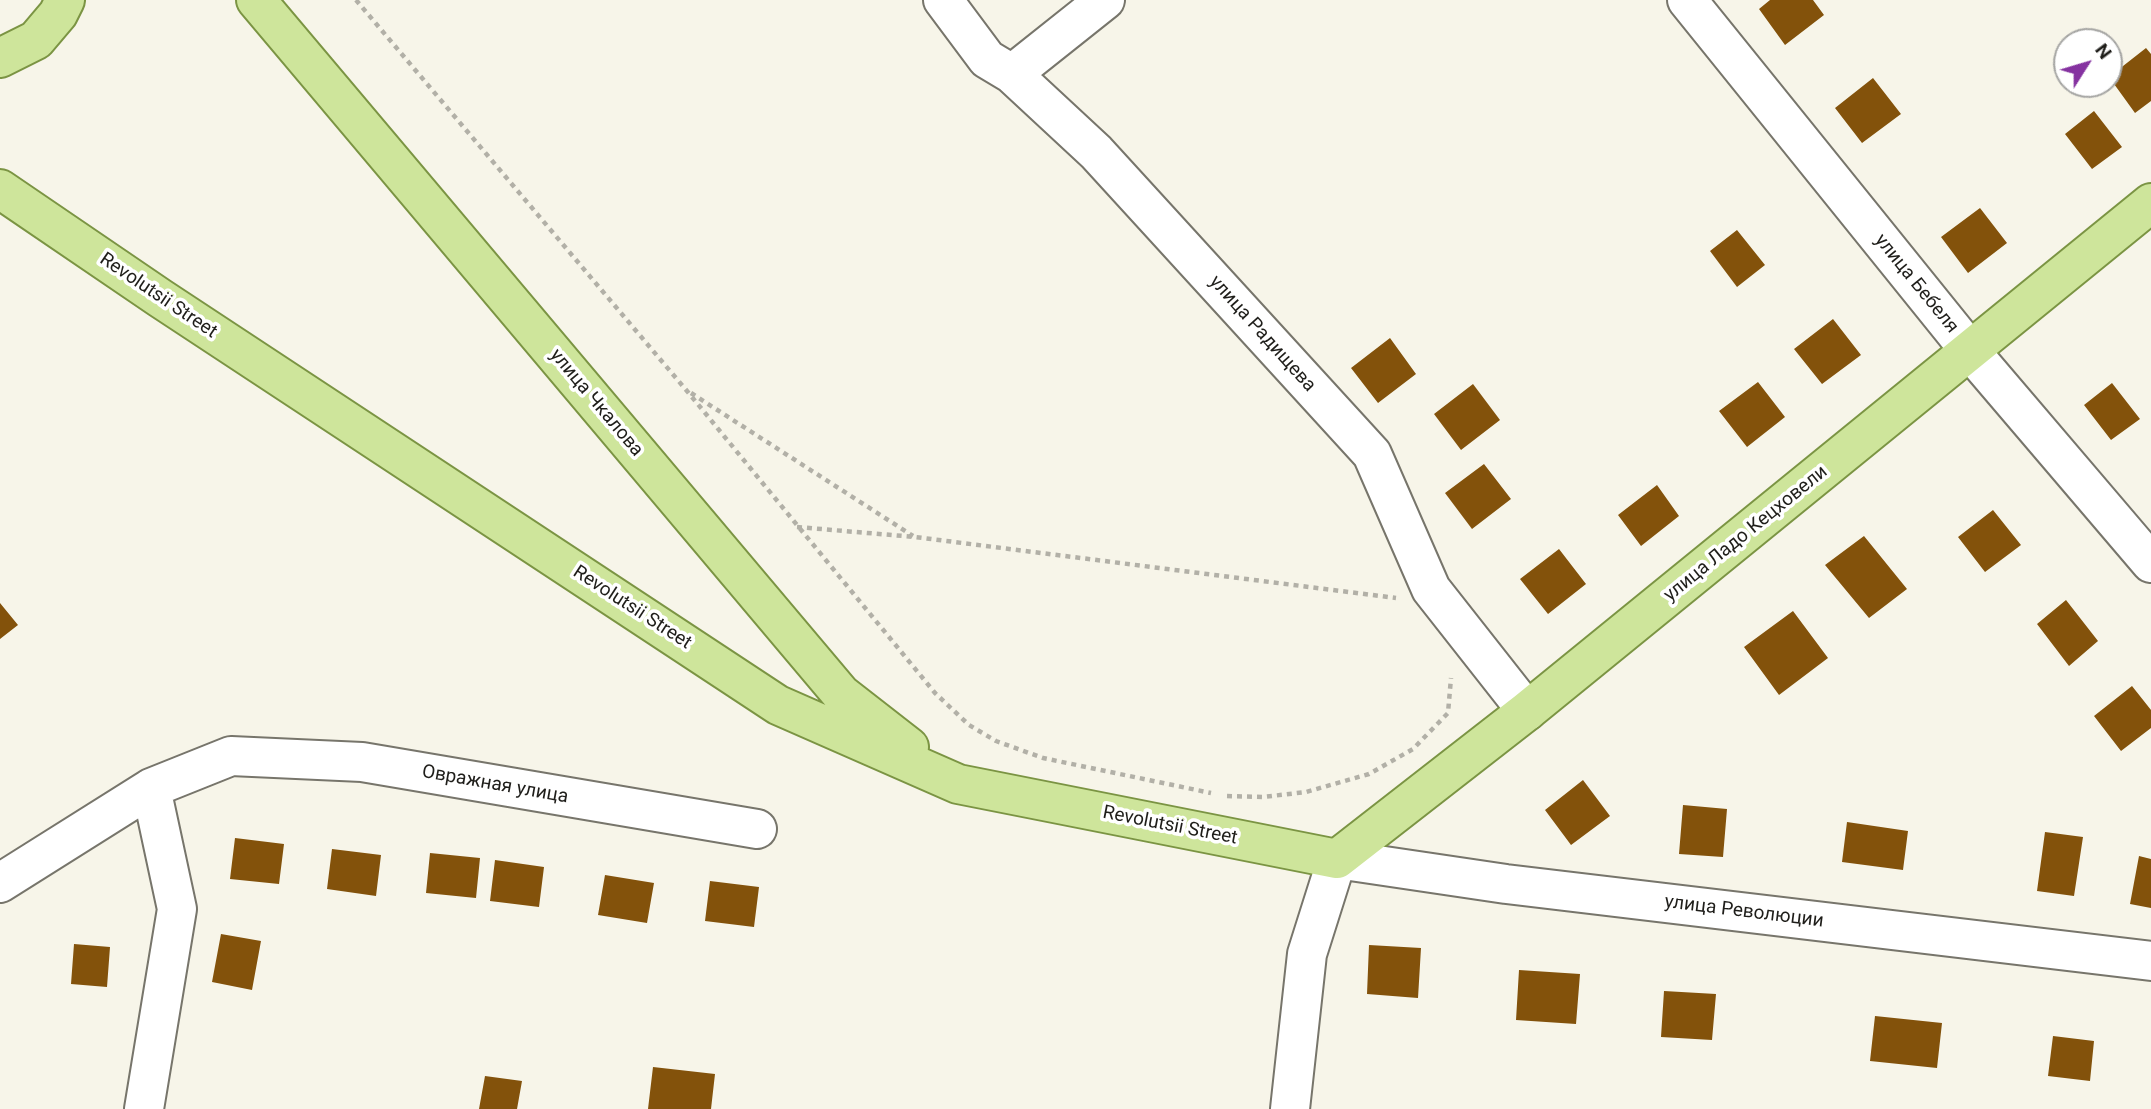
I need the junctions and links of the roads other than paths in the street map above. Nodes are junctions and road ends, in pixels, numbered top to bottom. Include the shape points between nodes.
1 (65, 0) edge
2 (256, 0) edge
3 (943, 0) edge
4 (1105, 0) edge
5 (1687, 0) edge
6 (0, 58) edge
7 (1012, 74) junction
8 (0, 189) edge
9 (2151, 203) edge
10 (1971, 352) junction
11 (2151, 563) edge
12 (1527, 711) junction
13 (957, 785) junction
14 (151, 788) junction
15 (757, 829) dead end
16 (1337, 859) junction
17 (0, 883) edge
18 (2151, 961) edge
19 (144, 1109) edge
20 (1290, 1109) edge

1 - 6 main road via 36,40
2 - 13 main road, улица Чкалова via 841,694
3 - 7 street, улица Радищева via 987,60
4 - 7 street
5 - 10 street, улица Бебеля
7 - 12 street, улица Радищева via 1096,152 1372,454 1431,589
8 - 13 main road, Revolutsii Street via 778,705
9 - 10 main road, улица Ладо Кецховели
10 - 11 street, улица Бебеля
10 - 12 main road, улица Ладо Кецховели
12 - 16 main road, улица Ладо Кецховели
13 - 16 main road, Revolutsii Street
14 - 15 street, Овражная улица via 231,755 362,762
14 - 17 street
14 - 19 street via 177,909
16 - 18 street, улица Революции via 1506,884
16 - 20 street via 1307,954

